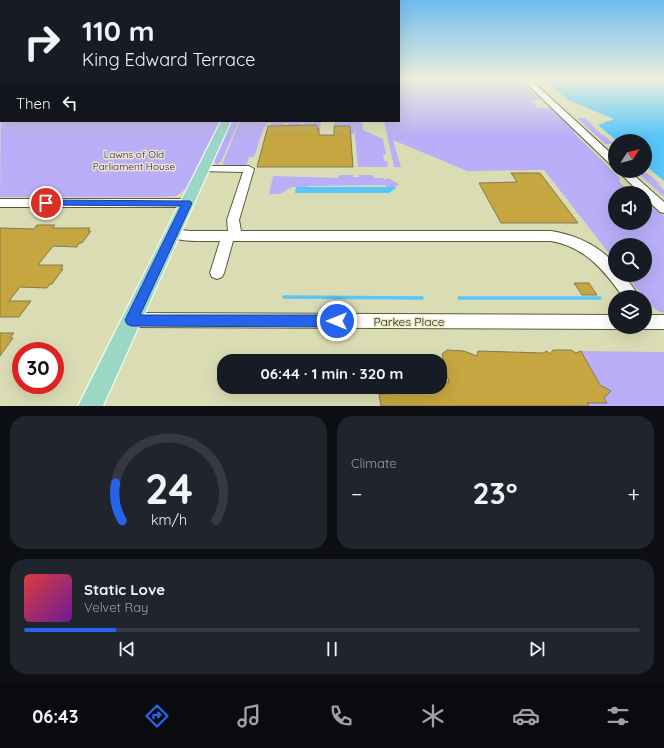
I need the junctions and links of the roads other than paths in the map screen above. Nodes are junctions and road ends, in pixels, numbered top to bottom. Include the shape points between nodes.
1 (547, 99) edge
2 (226, 122) edge
3 (608, 156) edge
4 (203, 169) junction
5 (630, 178) edge
6 (0, 203) edge
7 (187, 203) junction
8 (664, 209) edge
9 (232, 236) junction
10 (170, 240) junction
11 (608, 267) edge
12 (217, 273) dead end
13 (620, 282) edge
14 (627, 290) edge
15 (131, 320) junction
16 (608, 322) edge
17 (90, 406) edge

1 - 3 street
2 - 4 main road
4 - 7 main road
4 - 9 street via 249,169 233,220
5 - 8 street
6 - 7 street
7 - 10 main road
9 - 10 street via 190,236
9 - 11 street via 550,236 579,244 597,254
9 - 12 street
10 - 15 main road
13 - 14 street
15 - 16 street, Parkes Place
15 - 17 main road

